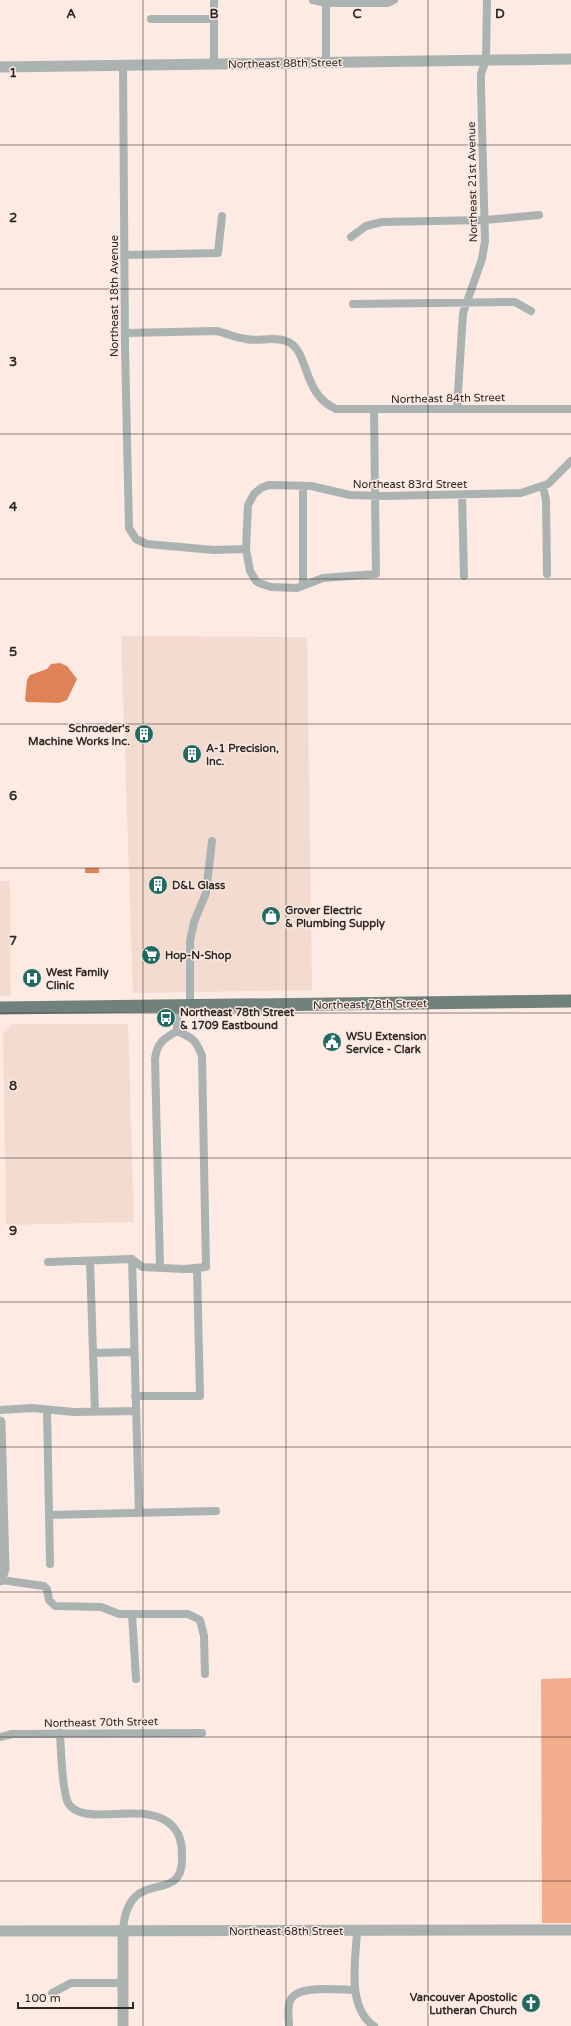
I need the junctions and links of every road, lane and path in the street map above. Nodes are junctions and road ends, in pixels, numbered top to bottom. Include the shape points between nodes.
1 (214, 0) edge
2 (313, 0) edge
3 (394, 0) edge
4 (487, 0) edge
5 (326, 3) junction
6 (151, 19) dead end
7 (214, 19) junction
8 (486, 60) junction
9 (571, 60) edge
10 (326, 62) junction
11 (214, 64) junction
12 (123, 65) junction
13 (0, 67) edge
14 (539, 215) dead end
15 (222, 216) dead end
16 (485, 220) junction
17 (351, 237) dead end
18 (124, 255) junction
19 (467, 303) junction
20 (353, 304) dead end
21 (531, 311) dead end
22 (126, 333) junction
23 (457, 408) junction
24 (571, 409) edge
25 (374, 410) junction
26 (571, 462) edge
27 (303, 486) junction
28 (543, 486) junction
29 (462, 495) junction
30 (376, 496) junction
31 (246, 549) junction
32 (547, 574) dead end
33 (464, 576) dead end
34 (303, 585) junction
35 (212, 841) dead end
36 (571, 1001) edge
37 (183, 1006) junction
38 (0, 1008) edge
39 (177, 1031) junction
40 (132, 1259) junction
41 (90, 1261) junction
42 (48, 1262) dead end
43 (160, 1268) junction
44 (198, 1268) junction
45 (134, 1352) junction
46 (93, 1353) junction
47 (135, 1396) junction
48 (0, 1410) edge
49 (47, 1410) junction
50 (136, 1411) junction
51 (95, 1412) junction
52 (0, 1422) edge
53 (216, 1511) dead end
54 (139, 1513) junction
55 (49, 1515) junction
56 (50, 1564) dead end
57 (0, 1580) edge
58 (132, 1614) junction
59 (205, 1674) dead end
60 (136, 1679) dead end
61 (60, 1733) junction
62 (202, 1733) dead end
63 (0, 1737) edge
64 (571, 1930) edge
65 (0, 1931) edge
66 (123, 1931) junction
67 (357, 1931) junction
68 (123, 1983) junction
69 (355, 1990) junction
70 (52, 1993) dead end
71 (123, 2026) edge
72 (289, 2026) edge
73 (374, 2026) edge

1 - 7 street
2 - 5 street
3 - 5 street
4 - 8 street, Northeast 21st Avenue
5 - 10 street
6 - 7 street
7 - 11 street
8 - 9 street, Northeast 88th Street
8 - 10 street, Northeast 88th Street
8 - 16 street, Northeast 21st Avenue via 481,74 480,89
10 - 11 street, Northeast 88th Street
11 - 12 street, Northeast 88th Street
12 - 13 street, Northeast 88th Street
12 - 18 street, Northeast 18th Avenue
14 - 16 street
15 - 18 street via 218,253
16 - 17 street via 382,222 366,226
16 - 19 street, Northeast 21st Avenue via 482,259
18 - 22 street, Northeast 18th Avenue
19 - 20 street
19 - 21 street via 515,302
19 - 23 street, Northeast 21st Avenue via 463,313
22 - 25 street, Northeast 84th Street via 216,332 246,340 286,341 300,353 310,383 326,405 336,409
22 - 31 street, Northeast 18th Avenue via 129,528 136,539 147,544 214,550
23 - 24 street, Northeast 84th Street
23 - 25 street, Northeast 84th Street
25 - 30 street
26 - 28 street, Northeast 83rd Street via 553,481
27 - 30 street, Northeast 83rd Street via 350,495
27 - 31 street, Northeast 83rd Street via 269,485 254,494 248,505
27 - 34 street
28 - 29 street, Northeast 83rd Street via 517,494
28 - 32 street via 546,500
29 - 30 street, Northeast 83rd Street
29 - 33 street
30 - 34 street via 376,574 323,578
31 - 34 street via 252,576 256,581 271,587 297,588
35 - 37 street via 206,893 194,922 190,941
36 - 37 main road, Northeast 78th Street
37 - 38 main road, Northeast 78th Street
37 - 39 street
39 - 43 street via 156,1048 155,1059
39 - 44 street via 198,1043 202,1056 206,1267
40 - 41 street
40 - 43 street via 142,1267
40 - 45 street
41 - 42 street
41 - 46 street
43 - 44 street
44 - 47 street via 200,1396
45 - 46 street
45 - 47 street
46 - 51 street
47 - 50 street
48 - 49 street
49 - 51 street
49 - 55 street
50 - 51 street
50 - 54 street
52 - 57 street via 4,1569
53 - 54 street
54 - 55 street
55 - 56 street
57 - 58 street via 44,1586 48,1589 49,1600 55,1606 101,1607 119,1614
58 - 59 street via 188,1614 200,1620 204,1636
58 - 60 street
61 - 62 street, Northeast 70th Street
61 - 63 street, Northeast 70th Street via 12,1734
61 - 66 street via 66,1797 74,1809 87,1814 157,1816 177,1832 181,1844 182,1863 179,1874 171,1884 146,1890 136,1897 128,1907
64 - 67 street, Northeast 68th Street
65 - 66 street, Northeast 68th Street
66 - 67 street, Northeast 68th Street
66 - 68 street
67 - 69 street
68 - 70 street via 71,1983
68 - 71 street
69 - 72 street via 299,1991 289,2002
69 - 73 street via 363,2013

